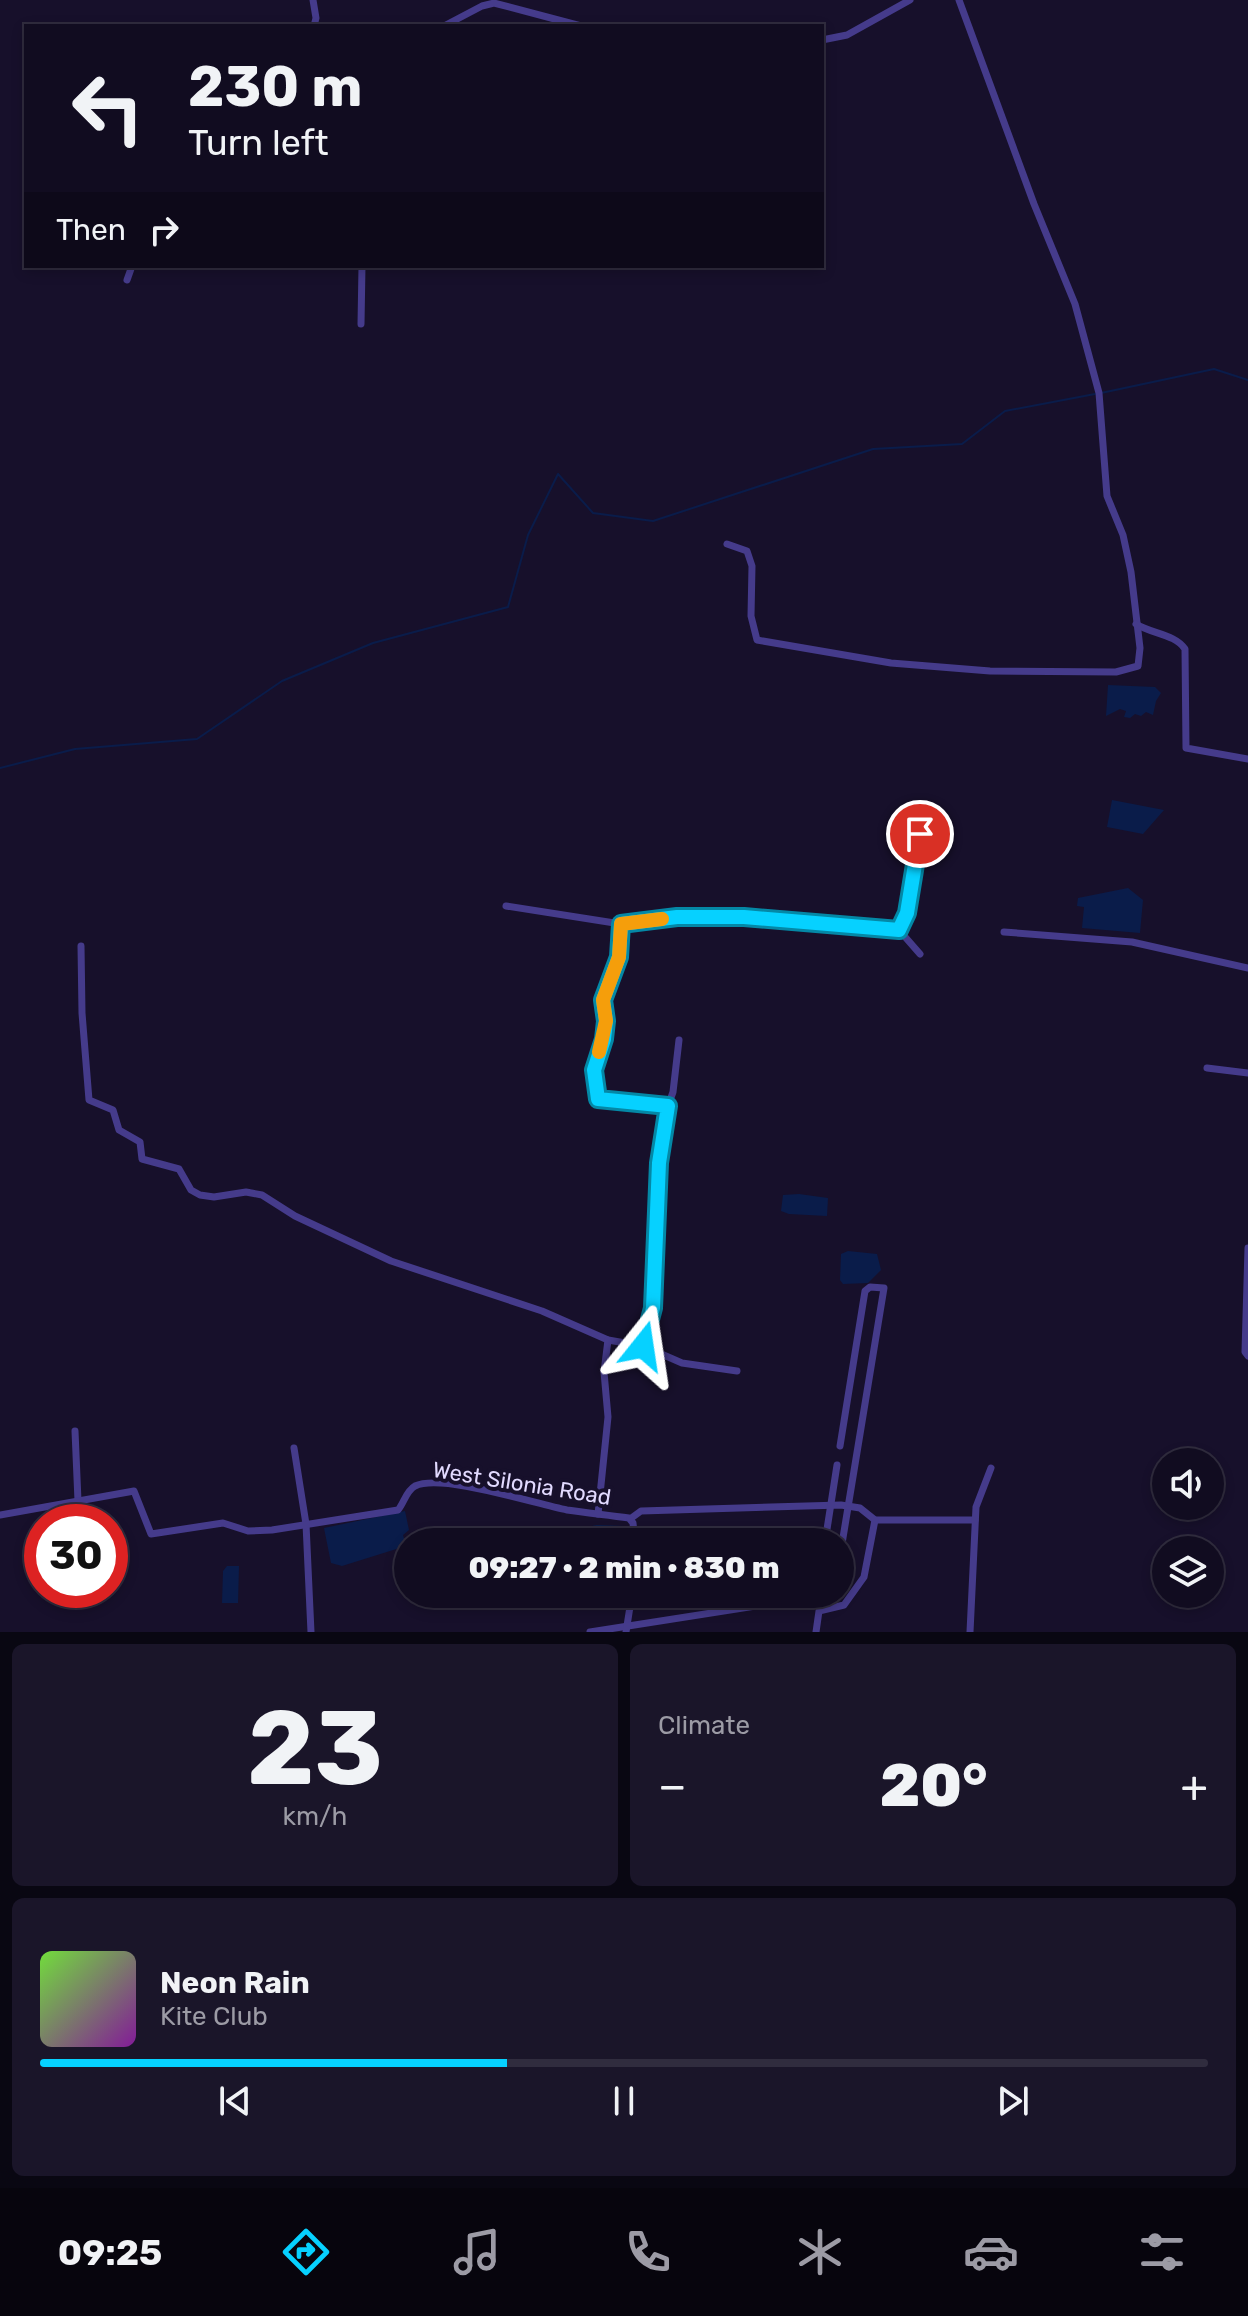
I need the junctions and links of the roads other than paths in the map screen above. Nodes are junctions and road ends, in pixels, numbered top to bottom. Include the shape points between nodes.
1 (313, 0) edge
2 (910, 0) edge
3 (959, 0) edge
4 (314, 24) edge
5 (448, 24) edge
6 (573, 24) edge
7 (824, 40) edge
8 (131, 268) edge
9 (362, 268) edge
10 (127, 280) dead end
11 (361, 324) dead end
12 (727, 544) dead end
13 (1136, 624) junction
14 (1248, 759) edge
15 (920, 834) dead end
16 (506, 906) dead end
17 (621, 924) junction
18 (899, 930) junction
19 (1004, 932) dead end
20 (81, 946) dead end
21 (920, 954) dead end
22 (1248, 968) edge
23 (679, 1040) dead end
24 (1207, 1068) dead end
25 (1248, 1073) edge
26 (668, 1106) junction
27 (1248, 1248) edge
28 (608, 1340) junction
29 (643, 1346) junction
30 (1248, 1356) edge
31 (737, 1371) dead end
32 (75, 1431) dead end
33 (840, 1446) dead end
34 (294, 1448) dead end
35 (837, 1465) dead end
36 (991, 1468) dead end
37 (78, 1501) junction
38 (832, 1505) junction
39 (849, 1506) junction
40 (598, 1514) junction
41 (0, 1515) edge
42 (630, 1519) junction
43 (875, 1520) junction
44 (975, 1520) junction
45 (306, 1524) junction
46 (634, 1528) edge
47 (828, 1528) edge
48 (845, 1528) edge
49 (630, 1608) edge
50 (746, 1608) edge
51 (626, 1629) edge
52 (311, 1632) edge
53 (590, 1632) edge
54 (816, 1632) edge
55 (970, 1632) edge

1 - 4 street
2 - 7 street via 847,35
3 - 13 street via 1075,304 1099,393 1107,496 1123,535
5 - 6 street via 494,3
8 - 10 street
9 - 11 street
12 - 13 street via 747,551 752,566 751,616 757,640 891,663 1037,673 1116,672 1138,666
13 - 14 street via 1180,641 1185,649 1186,748
15 - 18 street via 907,913
16 - 17 street
17 - 18 street via 744,917
17 - 26 street via 619,957 603,1000 604,1039 594,1070 598,1099
18 - 21 street
19 - 22 street via 1132,942
20 - 28 street via 89,1100 113,1110 119,1130 140,1142 142,1159 179,1169 200,1195 262,1195 391,1261 542,1311
23 - 26 street
24 - 25 street
26 - 29 street via 659,1163 653,1308
27 - 30 street
28 - 29 street
28 - 40 street via 608,1417
29 - 31 street via 682,1363
32 - 37 street
33 - 39 street via 865,1291 884,1288
34 - 45 street
35 - 38 street
36 - 44 street
37 - 41 street
37 - 45 street via 134,1491 151,1534 223,1523 248,1531
38 - 39 street
38 - 42 street via 641,1511
38 - 47 street
39 - 43 street
39 - 48 street
40 - 42 street, West Silonia Road
40 - 45 street, West Silonia Road via 426,1483 409,1491 398,1510
42 - 46 street, West Silonia Road
43 - 44 street
43 - 54 street via 864,1577 844,1605 819,1611
44 - 55 street
45 - 52 street
49 - 51 street
50 - 51 street
51 - 53 street

